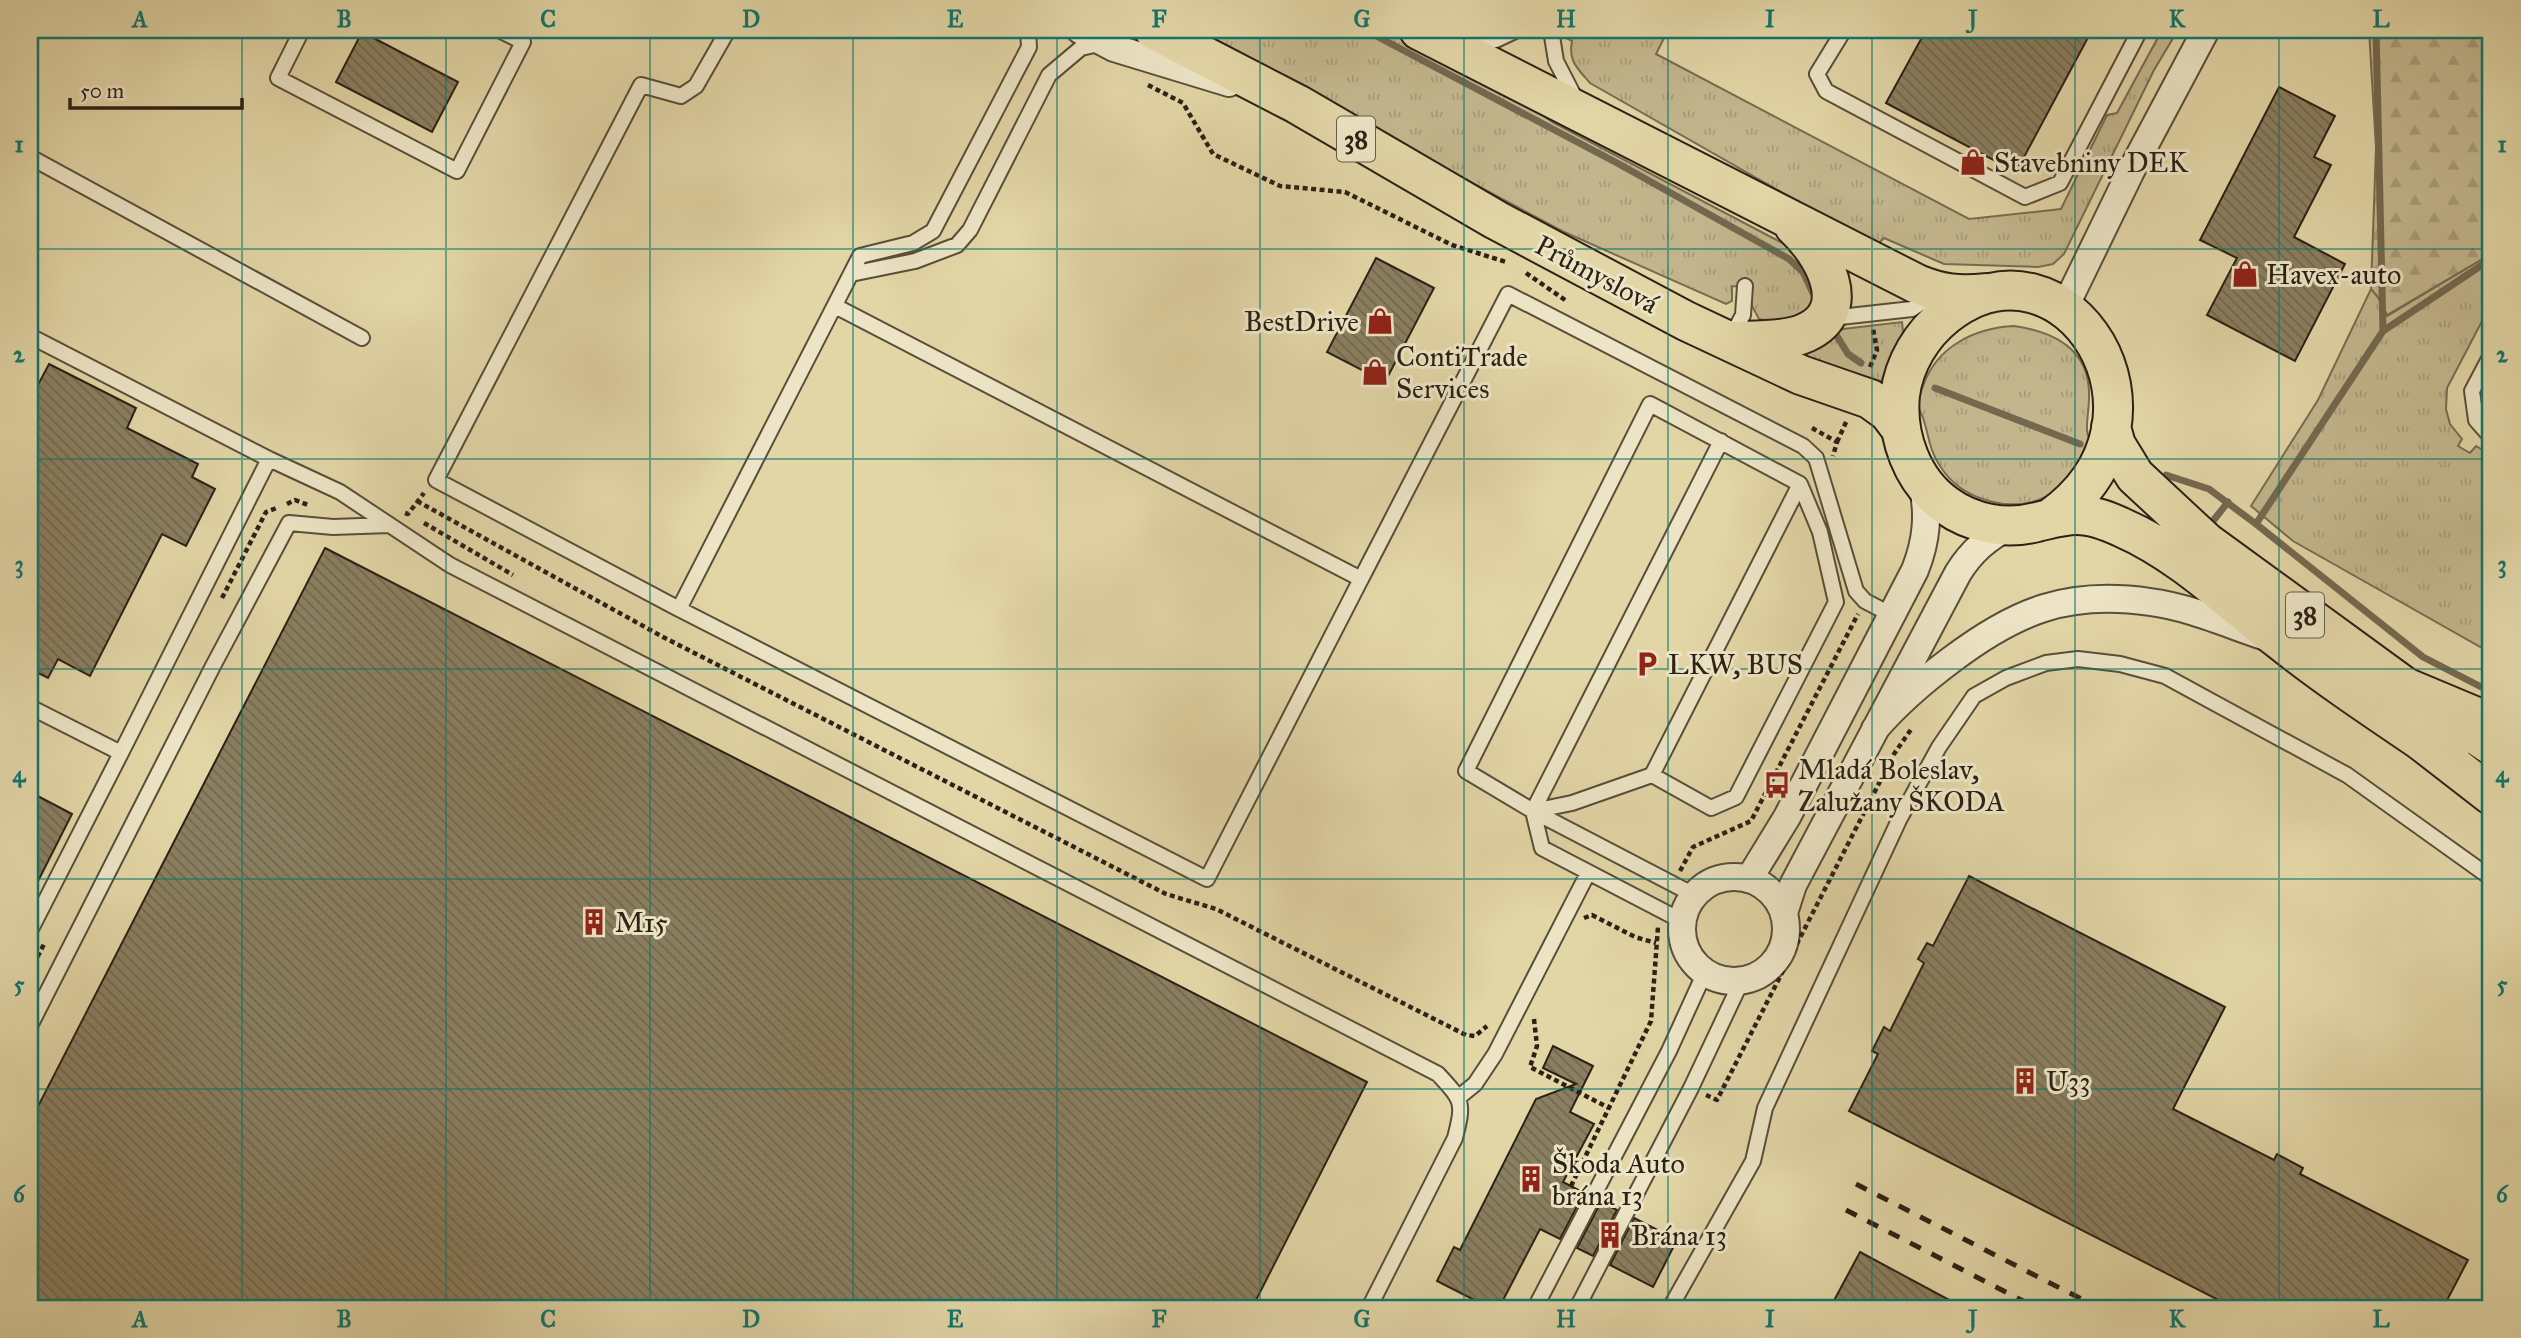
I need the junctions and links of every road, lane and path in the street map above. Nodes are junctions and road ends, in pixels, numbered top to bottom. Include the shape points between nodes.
1 (303, 30) edge
2 (499, 30) edge
3 (728, 30) edge
4 (1028, 30) edge
5 (1080, 30) edge
6 (1154, 30) edge
7 (1419, 30) edge
8 (1517, 30) edge
9 (1551, 30) edge
10 (1844, 30) edge
11 (2140, 30) edge
12 (2206, 30) edge
13 (1104, 43) junction
14 (1452, 48) junction
15 (1297, 104) junction
16 (1585, 115) junction
17 (30, 157) edge
18 (1778, 215) junction
19 (851, 274) junction
20 (1745, 286) dead end
21 (2002, 291) junction
22 (1936, 292) junction
23 (835, 306) junction
24 (2064, 309) junction
25 (1840, 317) dead end
26 (30, 336) edge
27 (362, 338) dead end
28 (1728, 341) junction
29 (2491, 355) edge
30 (2111, 427) junction
31 (1901, 429) junction
32 (2491, 437) edge
33 (1721, 442) junction
34 (270, 459) junction
35 (1922, 482) junction
36 (1800, 484) junction
37 (417, 501) dead end
38 (408, 514) dead end
39 (2051, 518) junction
40 (390, 525) junction
41 (2011, 525) junction
42 (1361, 579) junction
43 (527, 605) junction
44 (679, 609) junction
45 (1892, 615) junction
46 (2282, 642) junction
47 (2405, 687) junction
48 (30, 707) edge
49 (2491, 723) edge
50 (1875, 729) junction
51 (2424, 743) junction
52 (2491, 745) edge
53 (121, 753) junction
54 (1652, 775) junction
55 (2491, 786) edge
56 (2491, 795) edge
57 (1533, 811) junction
58 (1588, 873) junction
59 (2491, 878) edge
60 (1749, 879) junction
61 (1694, 895) junction
62 (1784, 913) junction
63 (1682, 921) junction
64 (1577, 926) dead end
65 (30, 931) edge
66 (1657, 943) dead end
67 (1705, 972) junction
68 (1742, 980) junction
69 (1522, 1002) junction
70 (1491, 1018) dead end
71 (31, 1022) edge
72 (1459, 1097) junction
73 (1609, 1108) dead end
74 (1604, 1120) dead end
75 (1571, 1186) dead end
76 (1369, 1308) edge
77 (1535, 1308) edge
78 (1577, 1308) edge
79 (1670, 1308) edge

1 - 2 lane via 278,78 457,171 523,42
3 - 44 lane via 696,86 681,96 641,85 436,480
4 - 19 lane via 1029,47 933,231 913,243 860,256
5 - 13 street, Průmyslová
6 - 15 main road, Průmyslová / 38
7 - 14 main road, 38
8 - 14 lane via 1482,44
9 - 16 lane via 1556,61
10 - 11 lane via 1817,74 1826,91 2025,197 2060,183
12 - 24 street
13 - 15 street, Průmyslová
13 - 19 lane via 1081,48 1049,75 970,230 957,245 915,261
14 - 16 main road, 38
15 - 28 main road, Průmyslová / 38 via 1496,220
16 - 18 main road, 38
17 - 27 lane
18 - 22 main road, 38
18 - 28 main road via 1796,227 1819,255 1830,280 1829,308 1804,334
19 - 23 lane
20 - 28 lane via 1743,315
21 - 22 main road, 38
21 - 24 main road, 38 via 2034,295
21 - 31 main road via 1953,310 1927,333 1903,378
22 - 25 lane via 1912,309
23 - 42 lane
23 - 44 lane
24 - 30 main road, 38 via 2102,352 2113,389
26 - 34 lane
28 - 31 main road, Průmyslová / 38 via 1801,375 1870,399
29 - 32 lane via 2472,391 2476,420
30 - 39 main road via 2091,479
30 - 47 main road, 38 via 2135,476 2206,542
31 - 35 main road, 38
33 - 36 lane
33 - 57 lane
33 - 57 lane via 1650,404 1466,771
34 - 40 lane via 340,492
34 - 53 lane
35 - 41 main road, 38 via 1961,514
35 - 45 street via 1927,510 1925,539
36 - 54 lane
36 - 54 lane via 1820,531 1836,601 1736,797 1711,808
37 - 70 path via 663,637 1166,894 1229,915 1466,1035 1485,1030
38 - 43 path via 537,588
39 - 41 main road, 38
39 - 46 main road, 38 via 2081,515 2133,532 2177,558
40 - 43 lane via 450,565
40 - 71 lane via 289,523
41 - 50 street via 1969,555
42 - 44 lane via 1207,879
42 - 45 lane via 1508,294 1803,446 1816,458 1856,591
43 - 72 lane via 1438,1074
45 - 60 street via 1787,817
46 - 50 street via 2153,602 2100,599 2044,607 1974,642 1923,680
46 - 51 main road, 38
47 - 49 main road
47 - 52 main road, 38
48 - 53 lane
50 - 62 street via 1793,885
51 - 55 main road, 38
51 - 56 main road
53 - 65 lane
54 - 57 lane via 1572,803
57 - 58 lane via 1542,848
57 - 61 lane
58 - 63 lane
58 - 69 lane
59 - 79 lane via 2347,775 2165,676 2078,659 2046,663 2006,678 1974,696 1939,747 1899,820 1765,1108 1753,1161
60 - 61 street via 1719,879
60 - 62 street via 1764,886
61 - 63 street
62 - 68 street via 1784,943 1778,956 1769,967
63 - 67 street via 1686,950
64 - 66 path via 1592,915
67 - 68 street via 1729,981
67 - 77 lane via 1670,1051
68 - 78 lane
69 - 72 lane via 1495,1054 1475,1084
69 - 73 path via 1535,1010 1537,1046 1530,1066
72 - 76 lane via 1461,1117 1455,1138
74 - 75 path

